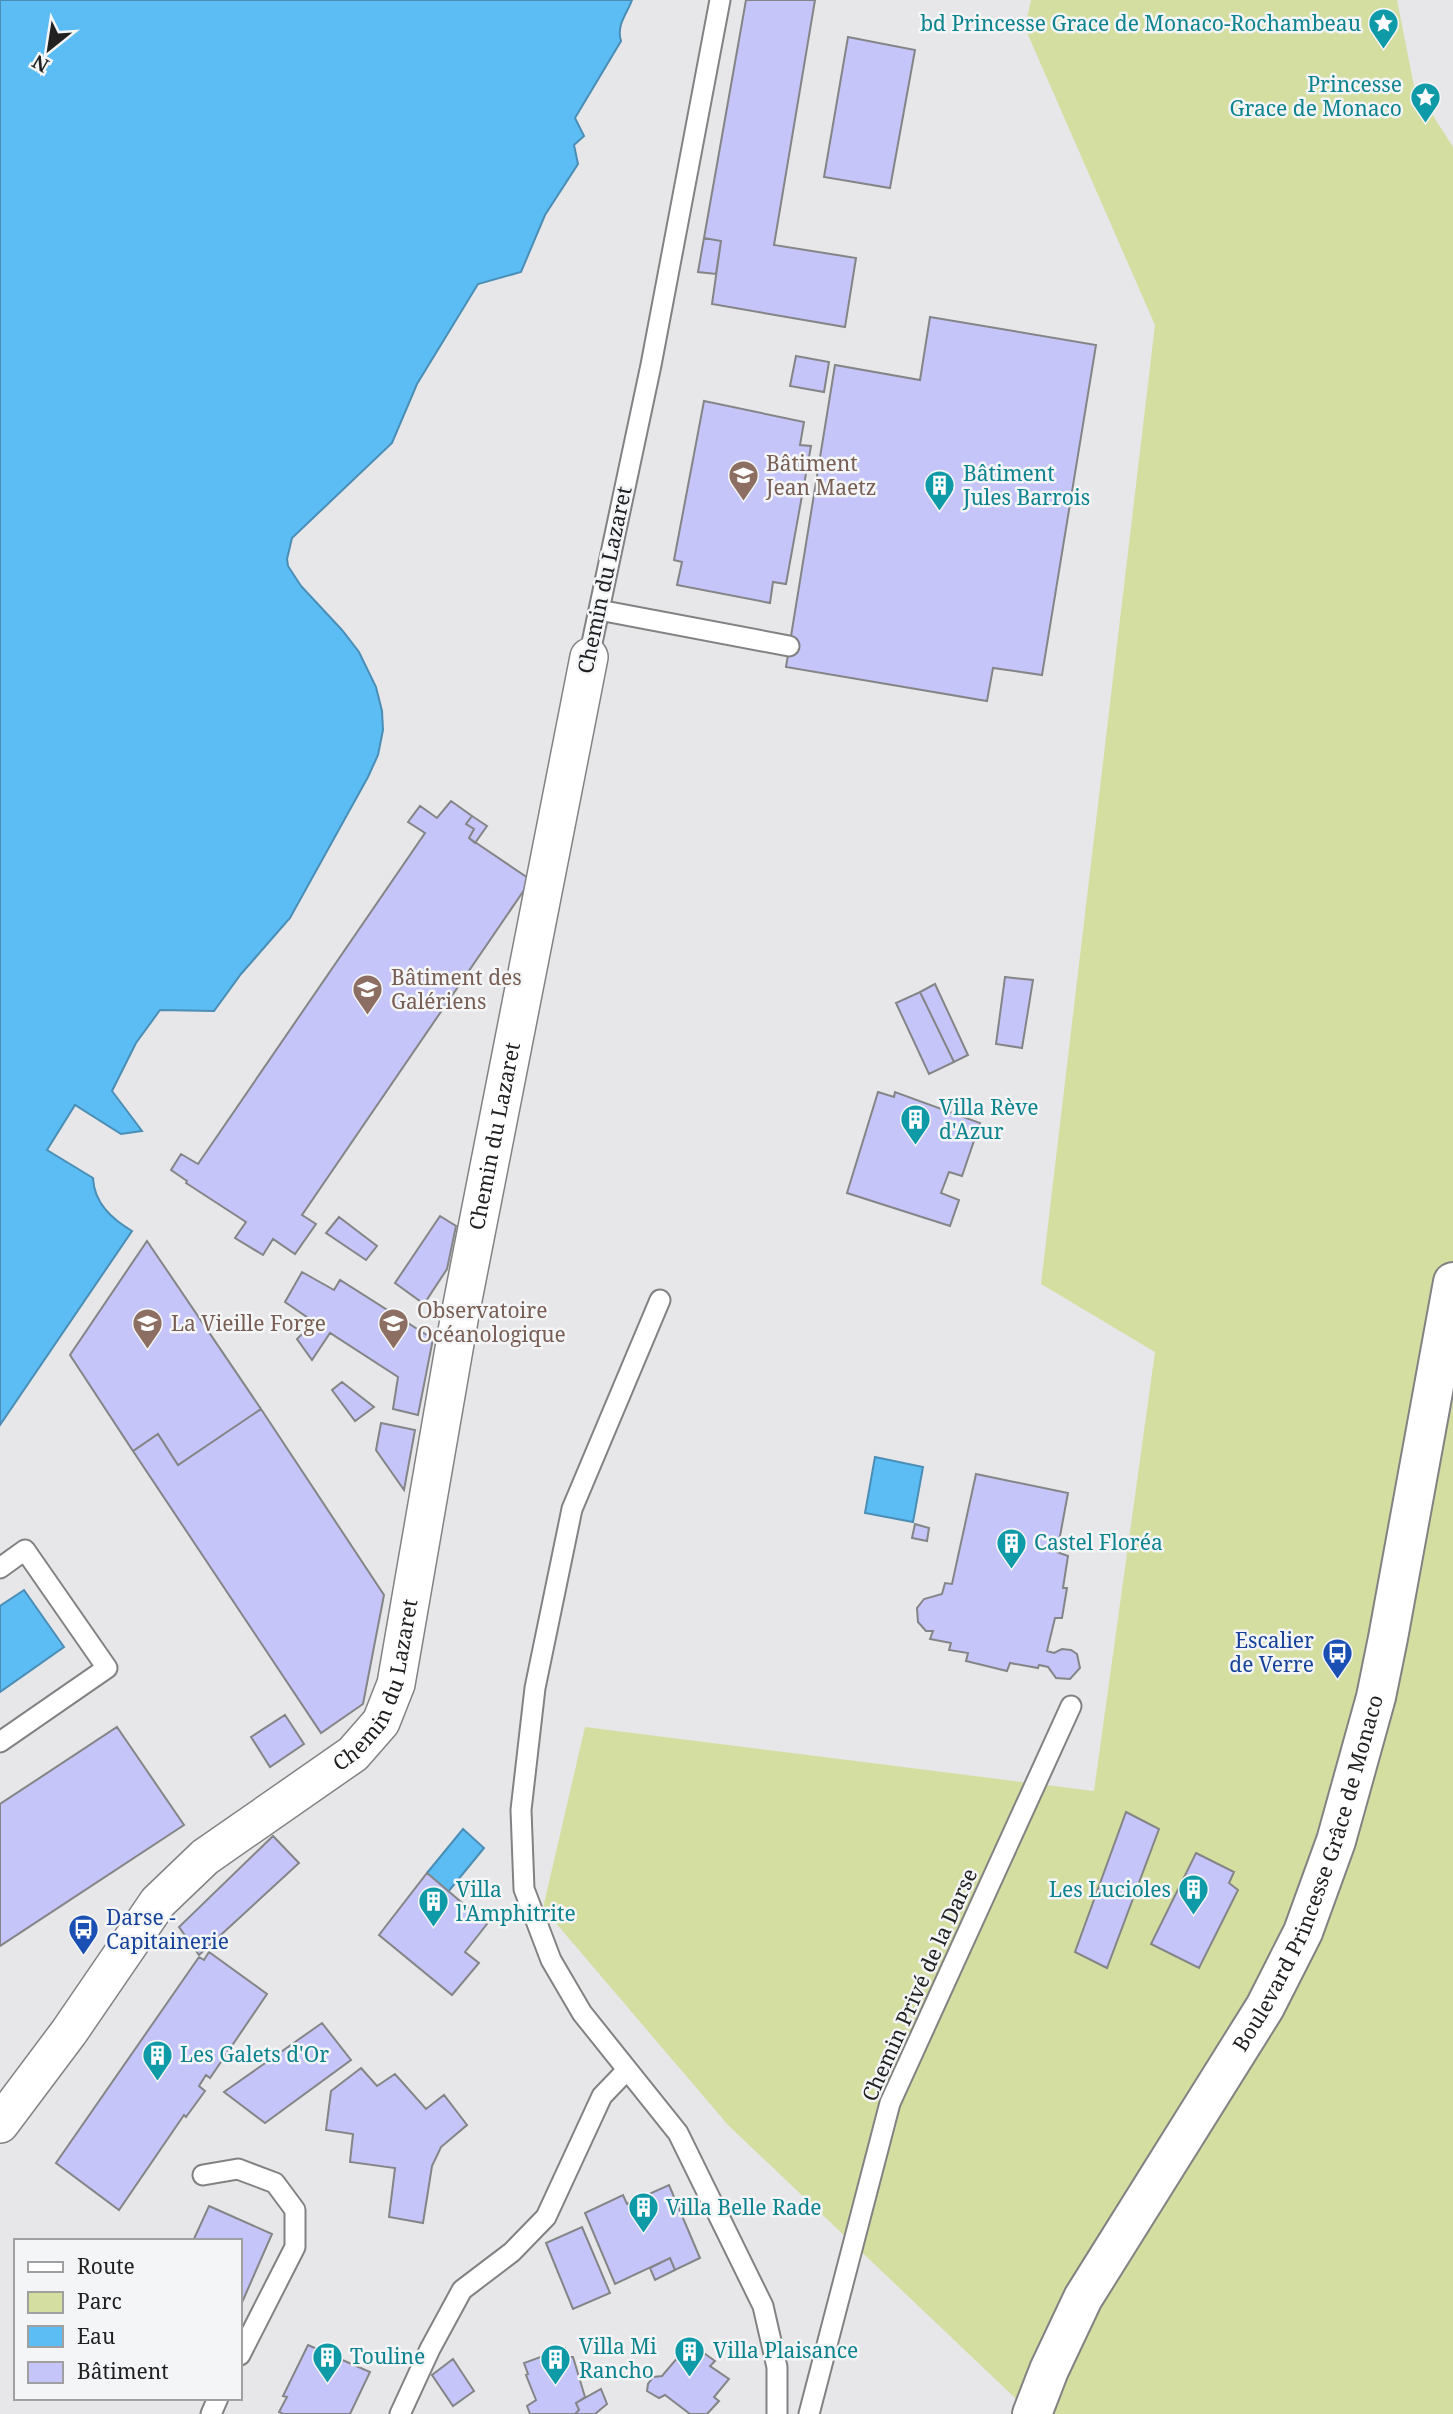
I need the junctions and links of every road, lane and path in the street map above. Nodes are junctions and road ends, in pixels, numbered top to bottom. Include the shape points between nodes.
1 (720, 0) edge
2 (599, 610) junction
3 (789, 646) dead end
4 (589, 656) joint
5 (1453, 1282) edge
6 (660, 1300) dead end
7 (0, 1568) edge
8 (1071, 1706) dead end
9 (0, 1742) edge
10 (627, 2070) junction
11 (0, 2124) edge
12 (203, 2175) dead end
13 (242, 2351) edge
14 (400, 2414) edge
15 (777, 2414) edge
16 (809, 2414) edge
17 (1032, 2414) edge

1 - 2 lane, Chemin du Lazaret
2 - 3 lane
2 - 4 lane, Chemin du Lazaret
4 - 11 street, Chemin du Lazaret via 459,1320 399,1670 381,1722 353,1754 205,1857 158,1902
5 - 17 main road, Boulevard Princesse Grâce de Monaco via 1376,1697 1336,1841 1303,1932 1265,2007 1083,2298
6 - 10 lane via 572,1509 535,1688 521,1810 524,1889 551,1960 582,2013
7 - 9 lane via 25,1550 107,1668
8 - 16 lane, Chemin Privé de la Darse via 890,2103
10 - 14 lane via 602,2096 546,2217 512,2252 463,2290
10 - 15 lane via 678,2133 763,2306 777,2367
12 - 13 lane via 238,2169 250,2173 275,2183 295,2210 295,2247

